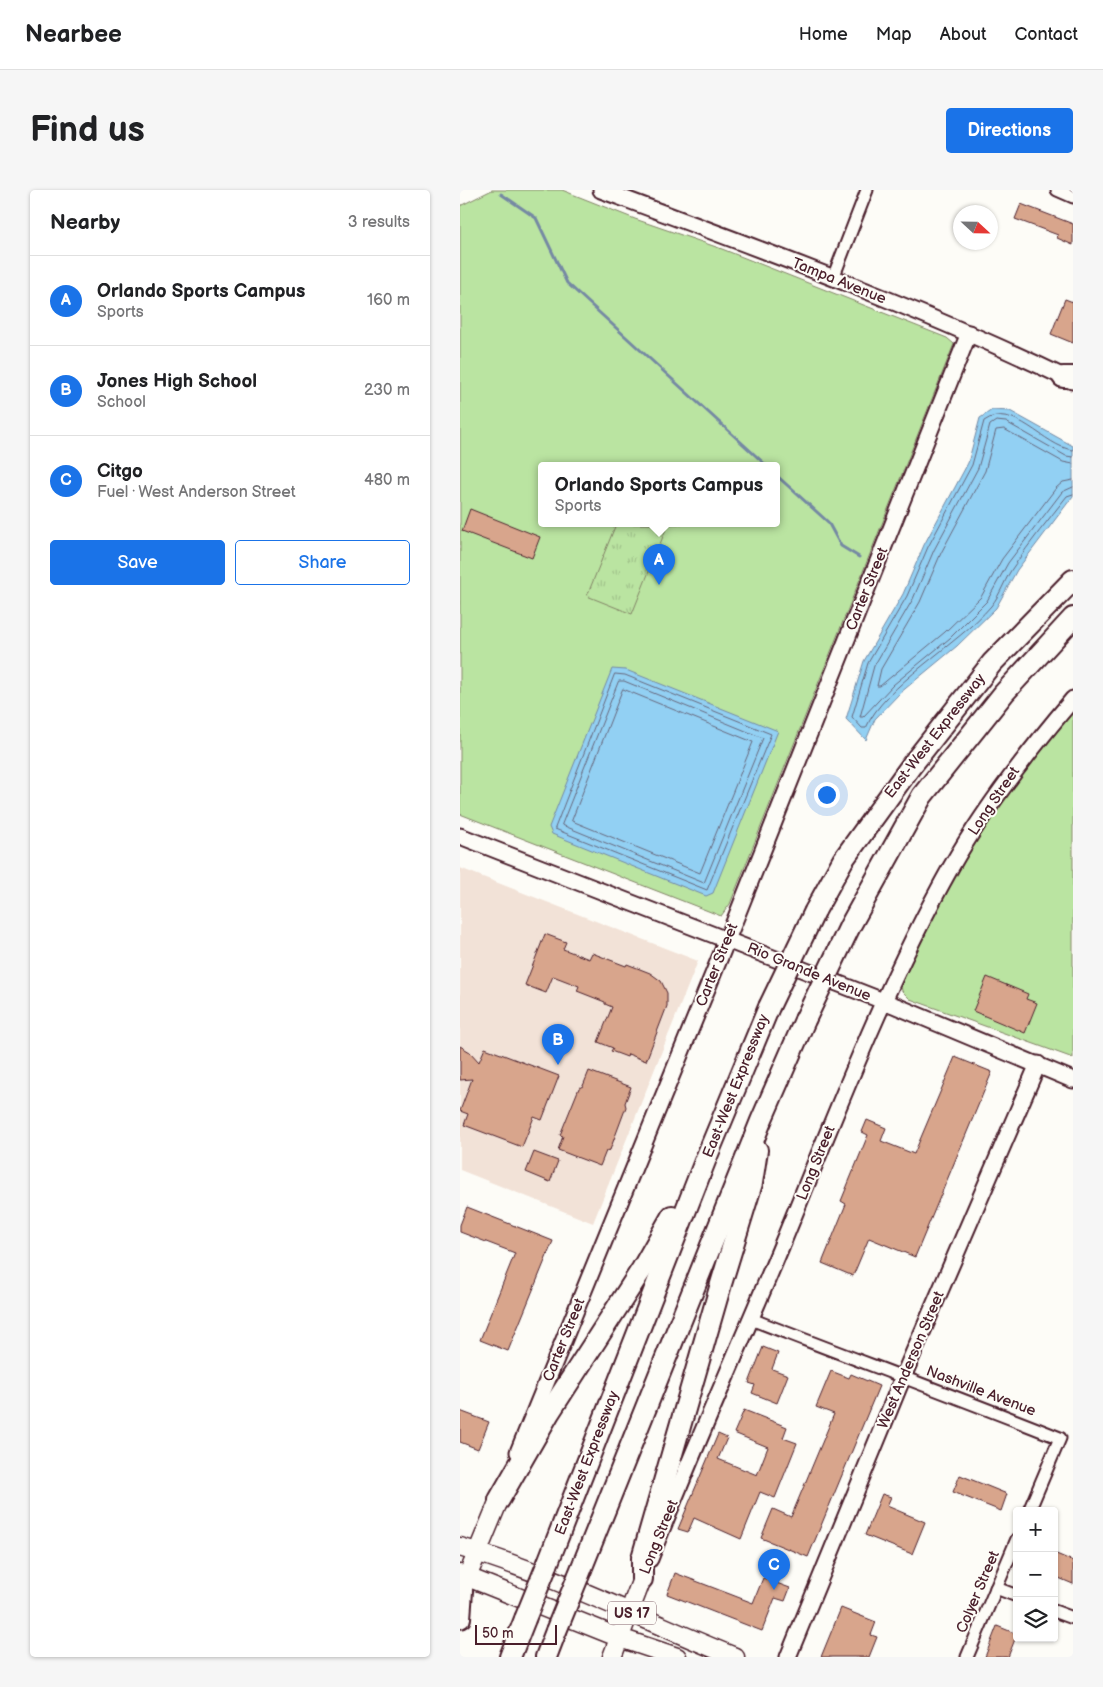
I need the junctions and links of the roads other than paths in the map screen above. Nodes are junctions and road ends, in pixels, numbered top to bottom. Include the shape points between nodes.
1 (601, 190) edge
2 (867, 190) edge
3 (1057, 190) edge
4 (1073, 197) edge
5 (833, 278) junction
6 (969, 333) junction
7 (1070, 378) edge
8 (1073, 580) edge
9 (1073, 618) edge
10 (1073, 699) edge
11 (460, 836) edge
12 (727, 940) junction
13 (884, 1002) junction
14 (1038, 1064) junction
15 (1073, 1080) edge
16 (761, 1121) junction
17 (707, 1156) junction
18 (751, 1319) junction
19 (903, 1377) junction
20 (499, 1500) junction
21 (1031, 1507) edge
22 (460, 1547) edge
23 (1013, 1548) edge
24 (478, 1552) junction
25 (642, 1579) junction
26 (462, 1584) edge
27 (996, 1588) junction
28 (1013, 1594) edge
29 (629, 1612) junction
30 (1058, 1612) edge
31 (460, 1618) edge
32 (1073, 1618) edge
33 (620, 1638) junction
34 (510, 1657) edge
35 (546, 1657) edge
36 (612, 1657) edge
37 (677, 1657) edge
38 (734, 1657) edge
39 (788, 1657) edge
40 (967, 1657) edge

1 - 5 street, Tampa Avenue
2 - 5 street
3 - 4 street
5 - 6 street, Tampa Avenue
6 - 7 street, Tampa Avenue
6 - 12 street, Carter Street
8 - 17 highway, East-West Expressway, bridge via 992,663 843,860 769,1007
9 - 16 highway, East-West Expressway, bridge via 1004,693 922,796 850,926
10 - 13 street, Long Street via 1029,751 975,829 908,947
11 - 12 street, Rio Grande Avenue
12 - 13 street, Rio Grande Avenue
12 - 20 street, Carter Street
13 - 14 street, Rio Grande Avenue
13 - 18 street, Long Street
14 - 15 street, Rio Grande Avenue
14 - 19 street, West Anderson Street
16 - 25 highway via 752,1183 646,1541
16 - 35 highway, East-West Expressway, bridge
17 - 20 highway via 642,1269 549,1413
17 - 34 highway, East-West Expressway, bridge
18 - 19 street, Nashville Avenue
18 - 25 street, Long Street
19 - 21 street, Nashville Avenue via 1060,1438
19 - 39 street, West Anderson Street
20 - 24 main road, Carter Street
22 - 24 main road, US 17
23 - 27 street, Colyer Street
24 - 26 main road, Carter Street
24 - 29 main road, US 17 via 600,1597
25 - 29 main road, Long Street
26 - 31 highway
26 - 33 main road, US 17
27 - 28 street
27 - 40 street, Colyer Street
29 - 33 main road, Long Street
29 - 38 main road, US 17
30 - 32 street
33 - 36 main road, Long Street
33 - 37 main road, US 17

